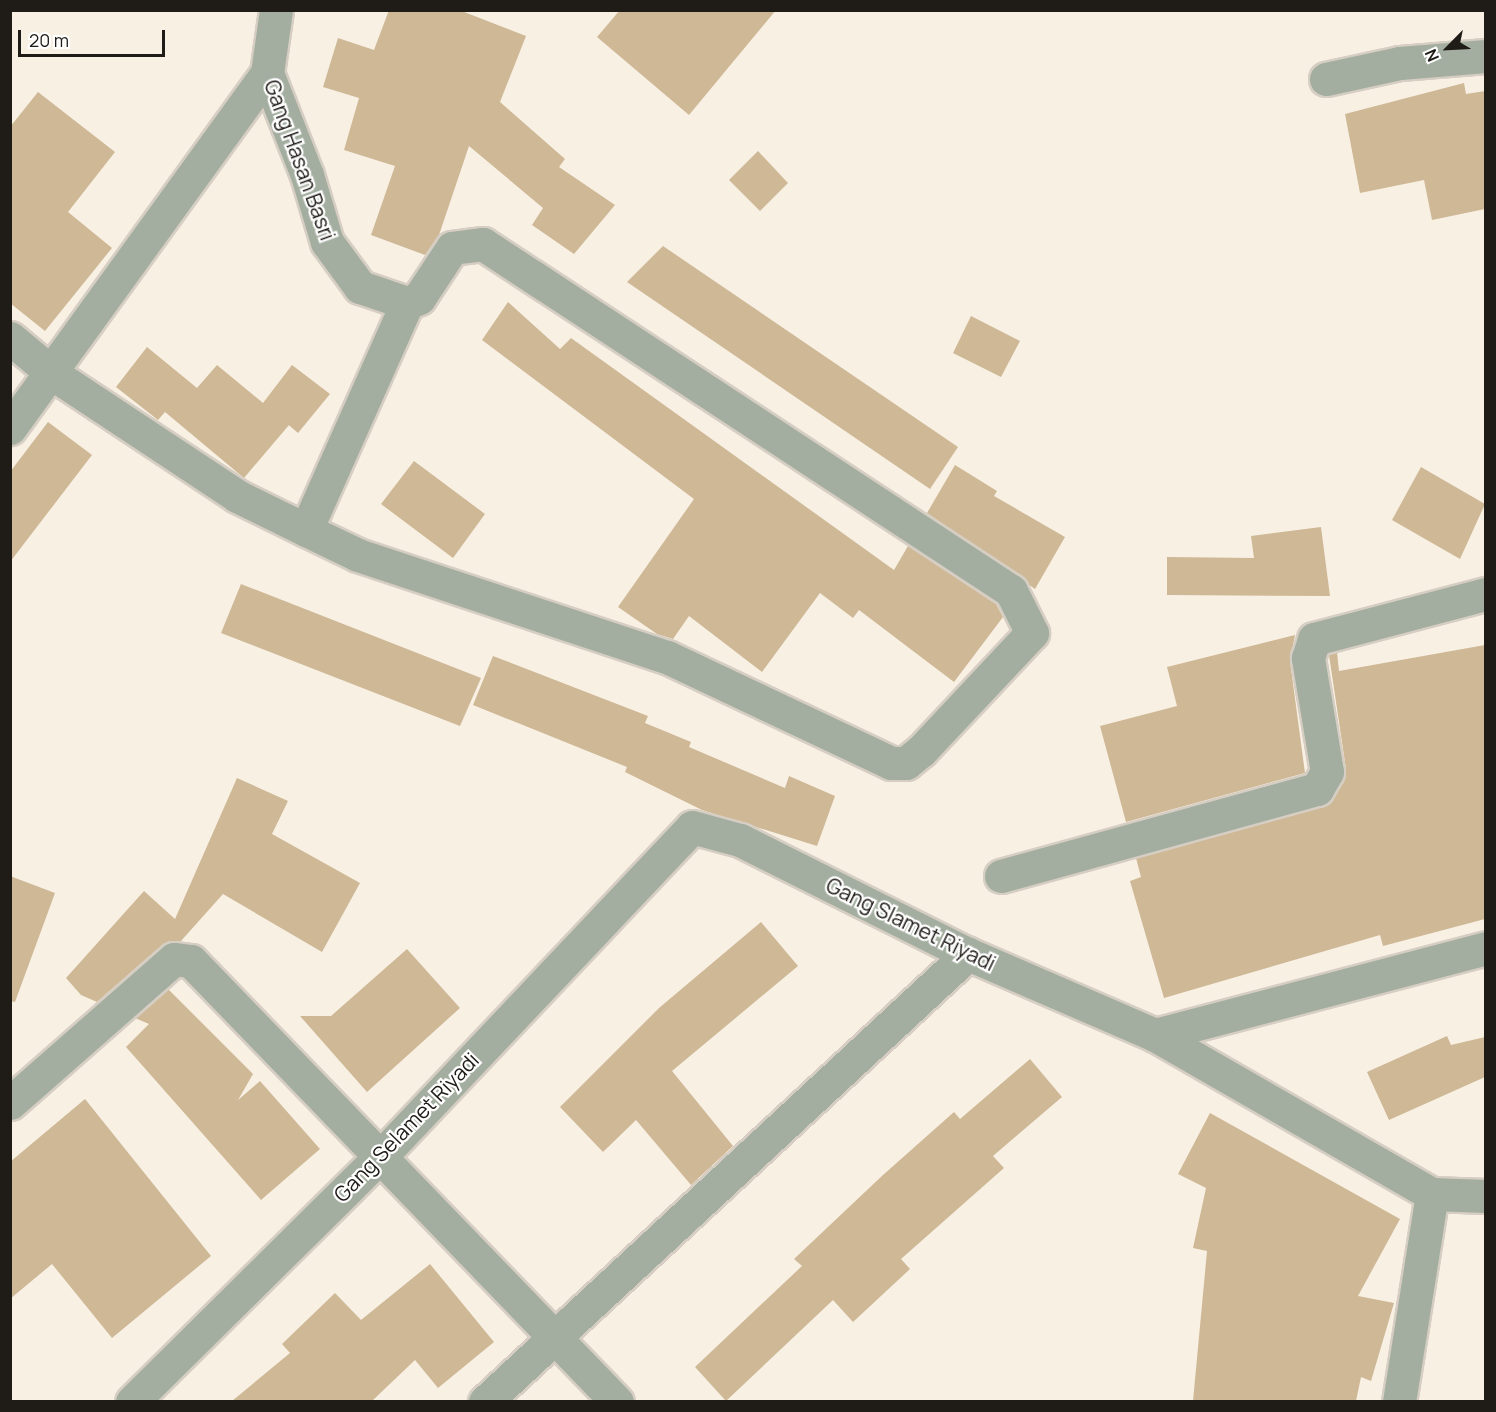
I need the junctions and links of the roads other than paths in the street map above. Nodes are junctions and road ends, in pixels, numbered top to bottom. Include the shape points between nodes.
1 (276, 10) edge
2 (1485, 56) edge
3 (267, 74) junction
4 (1326, 79) dead end
5 (407, 303) junction
6 (10, 338) edge
7 (53, 374) junction
8 (10, 428) edge
9 (306, 530) junction
10 (1485, 594) edge
11 (671, 843) joint
12 (1001, 876) dead end
13 (1485, 948) edge
14 (968, 954) junction
15 (1155, 1035) junction
16 (24, 1074) edge
17 (10, 1103) edge
18 (382, 1155) junction
19 (1431, 1194) junction
20 (1485, 1196) edge
21 (556, 1339) junction
22 (132, 1401) edge
23 (485, 1401) edge
24 (617, 1401) edge
25 (1399, 1401) edge

1 - 3 street, Gang Hasan Basri
2 - 4 street via 1400,63
3 - 5 street, Gang Hasan Basri via 307,175 327,242 360,288
3 - 7 street
5 - 9 street
5 - 9 street via 419,298 452,248 483,244 1011,591 1032,633 921,751 906,763 891,763 667,657 358,555
6 - 7 street
7 - 8 street
7 - 9 street via 237,496
10 - 12 street via 1314,639 1308,658 1328,772 1317,789
11 - 14 street, Gang Slamet Riyadi via 692,827 740,840
11 - 18 street, Gang Selamet Riyadi
13 - 15 street
14 - 15 street, Gang Slamet Riyadi
14 - 21 street
15 - 19 street, Gang Slamet Riyadi
16 - 17 street
16 - 18 street via 180,958 191,962
18 - 21 street
18 - 22 street, Gang Selamet Riyadi
19 - 20 street
19 - 25 street
21 - 23 street
21 - 24 street

